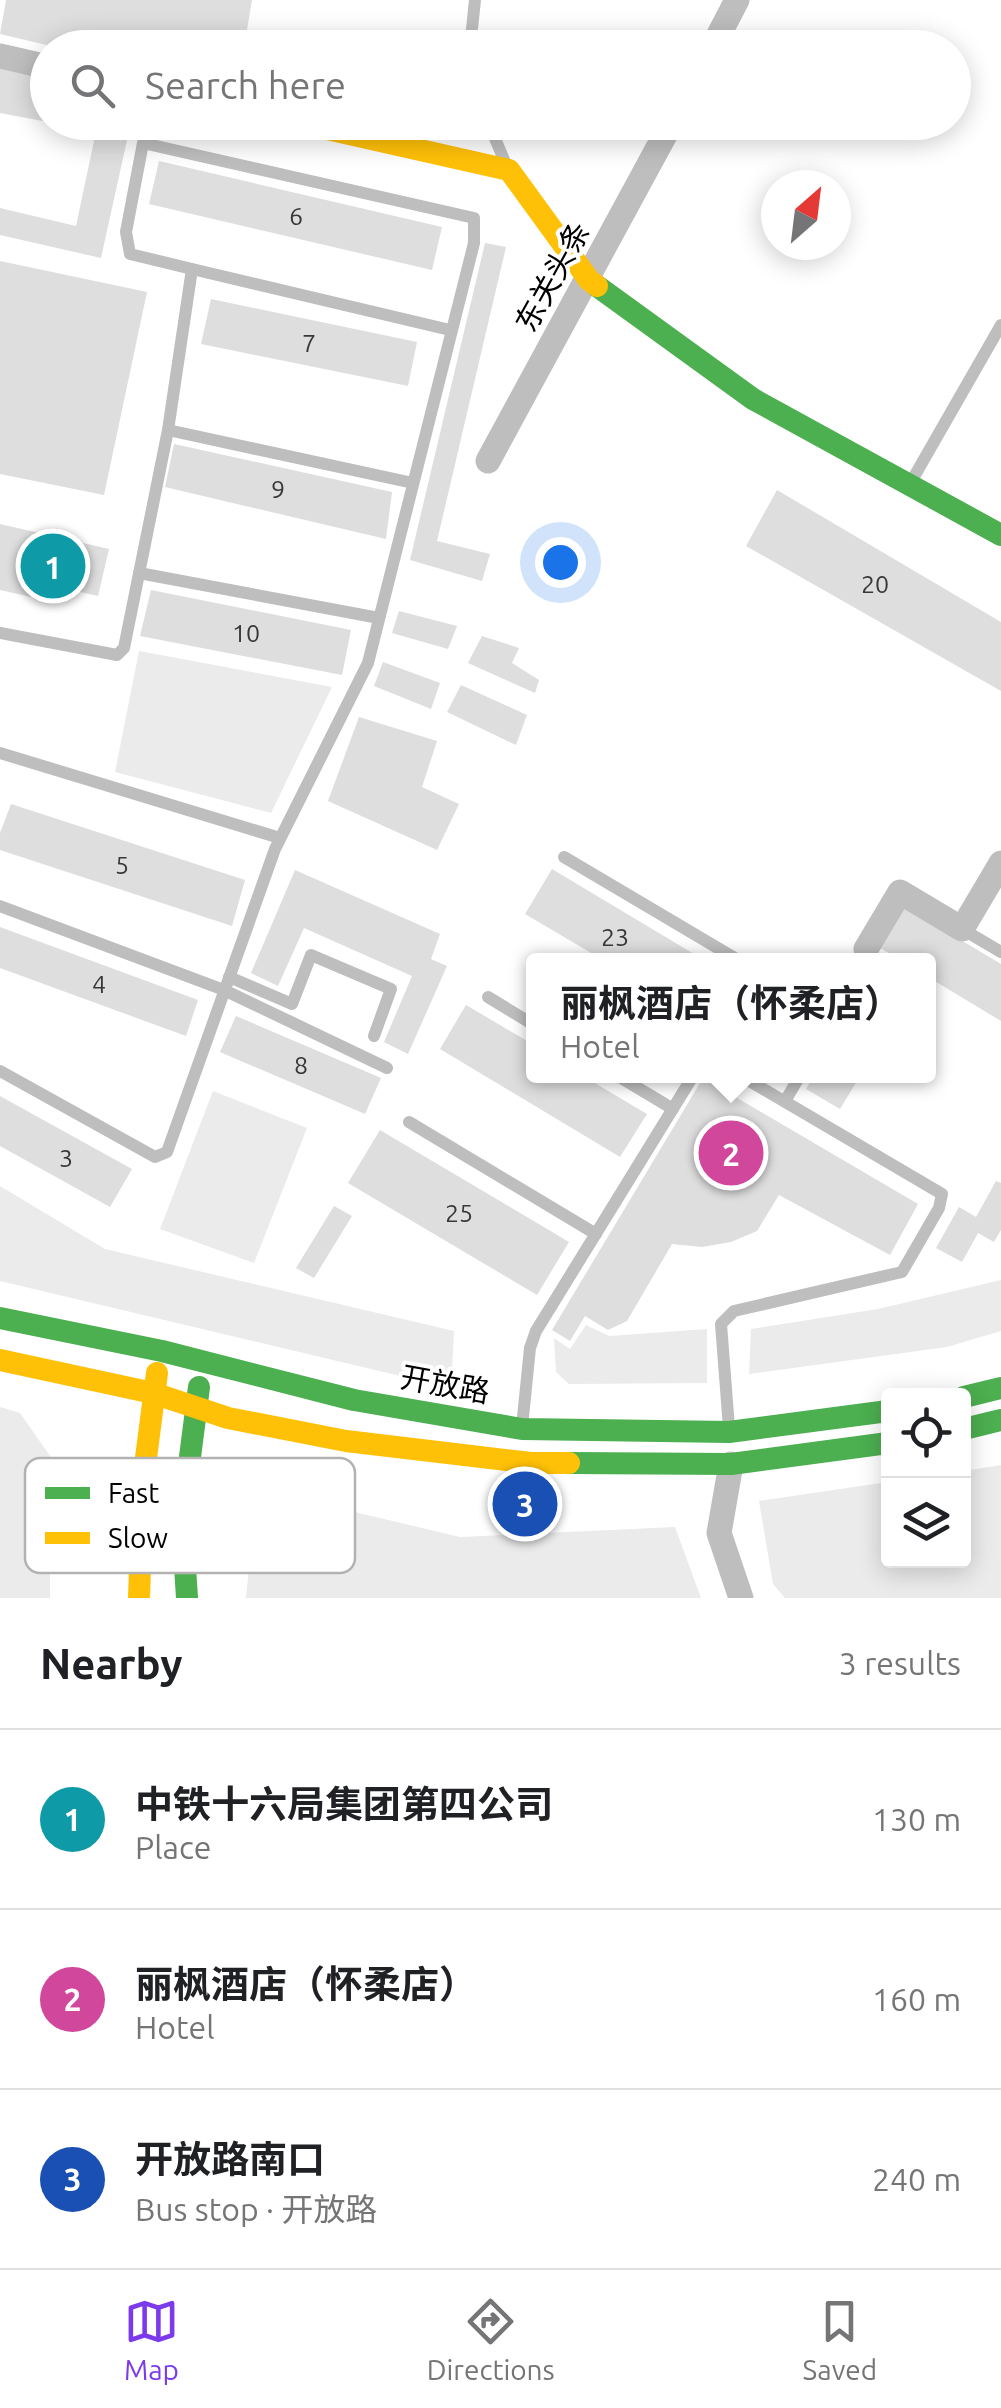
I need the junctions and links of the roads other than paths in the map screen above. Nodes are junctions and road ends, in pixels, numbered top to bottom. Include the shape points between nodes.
1 (475, 0) edge
2 (737, 0) edge
3 (472, 30) edge
4 (721, 30) edge
5 (0, 56) edge
6 (30, 63) edge
7 (376, 140) edge
8 (496, 140) edge
9 (663, 140) edge
10 (509, 170) junction
11 (192, 269) junction
12 (589, 280) junction
13 (1001, 325) edge
14 (450, 330) junction
15 (168, 430) junction
16 (488, 461) dead end
17 (413, 483) junction
18 (910, 484) junction
19 (1001, 536) edge
20 (139, 573) junction
21 (379, 618) junction
22 (0, 632) edge
23 (0, 753) edge
24 (280, 838) junction
25 (564, 858) dead end
26 (1001, 863) edge
27 (0, 906) edge
28 (962, 929) junction
29 (866, 949) dead end
30 (1001, 952) edge
31 (726, 953) edge
32 (227, 983) junction
33 (488, 997) dead end
34 (526, 1019) edge
35 (374, 1036) dead end
36 (387, 1068) dead end
37 (0, 1071) edge
38 (629, 1083) edge
39 (689, 1083) edge
40 (753, 1083) edge
41 (796, 1083) edge
42 (785, 1102) junction
43 (672, 1109) junction
44 (410, 1122) dead end
45 (596, 1234) junction
46 (0, 1318) edge
47 (162, 1351) junction
48 (0, 1360) edge
49 (204, 1362) junction
50 (1001, 1388) edge
51 (152, 1393) junction
52 (971, 1395) edge
53 (194, 1409) junction
54 (881, 1412) edge
55 (1001, 1420) edge
56 (971, 1428) edge
57 (522, 1429) junction
58 (729, 1432) junction
59 (881, 1444) edge
60 (145, 1458) edge
61 (189, 1458) edge
62 (731, 1464) junction
63 (139, 1573) edge
64 (185, 1573) edge
65 (138, 1598) edge
66 (186, 1598) edge
67 (741, 1598) edge

1 - 3 lane
2 - 4 street
5 - 6 street
7 - 10 main road
8 - 10 lane
9 - 12 street, 东关头条
10 - 12 main road
11 - 14 lane
11 - 14 lane via 130,254 126,232 144,143 474,218 474,243
11 - 15 lane
12 - 16 street, 东关头条
12 - 18 main road via 753,400
13 - 18 lane
14 - 17 lane
15 - 17 lane
15 - 20 lane
17 - 21 lane
18 - 19 main road
20 - 21 lane
20 - 22 lane via 124,648 117,654
21 - 24 lane via 368,663
23 - 24 lane
24 - 32 lane
25 - 31 lane
26 - 28 street
27 - 32 lane
28 - 29 street via 900,892
28 - 30 lane
32 - 35 lane via 292,1004 311,955 391,989
32 - 36 lane
32 - 37 lane via 167,1152 156,1156
33 - 34 lane
38 - 43 lane
39 - 43 lane
40 - 42 lane
41 - 42 lane
42 - 58 lane via 942,1194 940,1208 902,1272 734,1311 721,1324
43 - 45 lane
44 - 45 lane
45 - 57 lane via 536,1331
46 - 47 main road, 开放路
47 - 49 main road, 开放路
47 - 51 main road
48 - 51 main road
49 - 53 main road
49 - 57 main road, 开放路 via 354,1400
50 - 52 main road
51 - 53 main road
51 - 60 main road
53 - 61 main road
53 - 62 main road via 346,1442 531,1463
54 - 58 main road, 开放路
55 - 56 main road
57 - 58 main road, 开放路
59 - 62 main road
62 - 67 street via 720,1533
63 - 65 main road
64 - 66 main road

